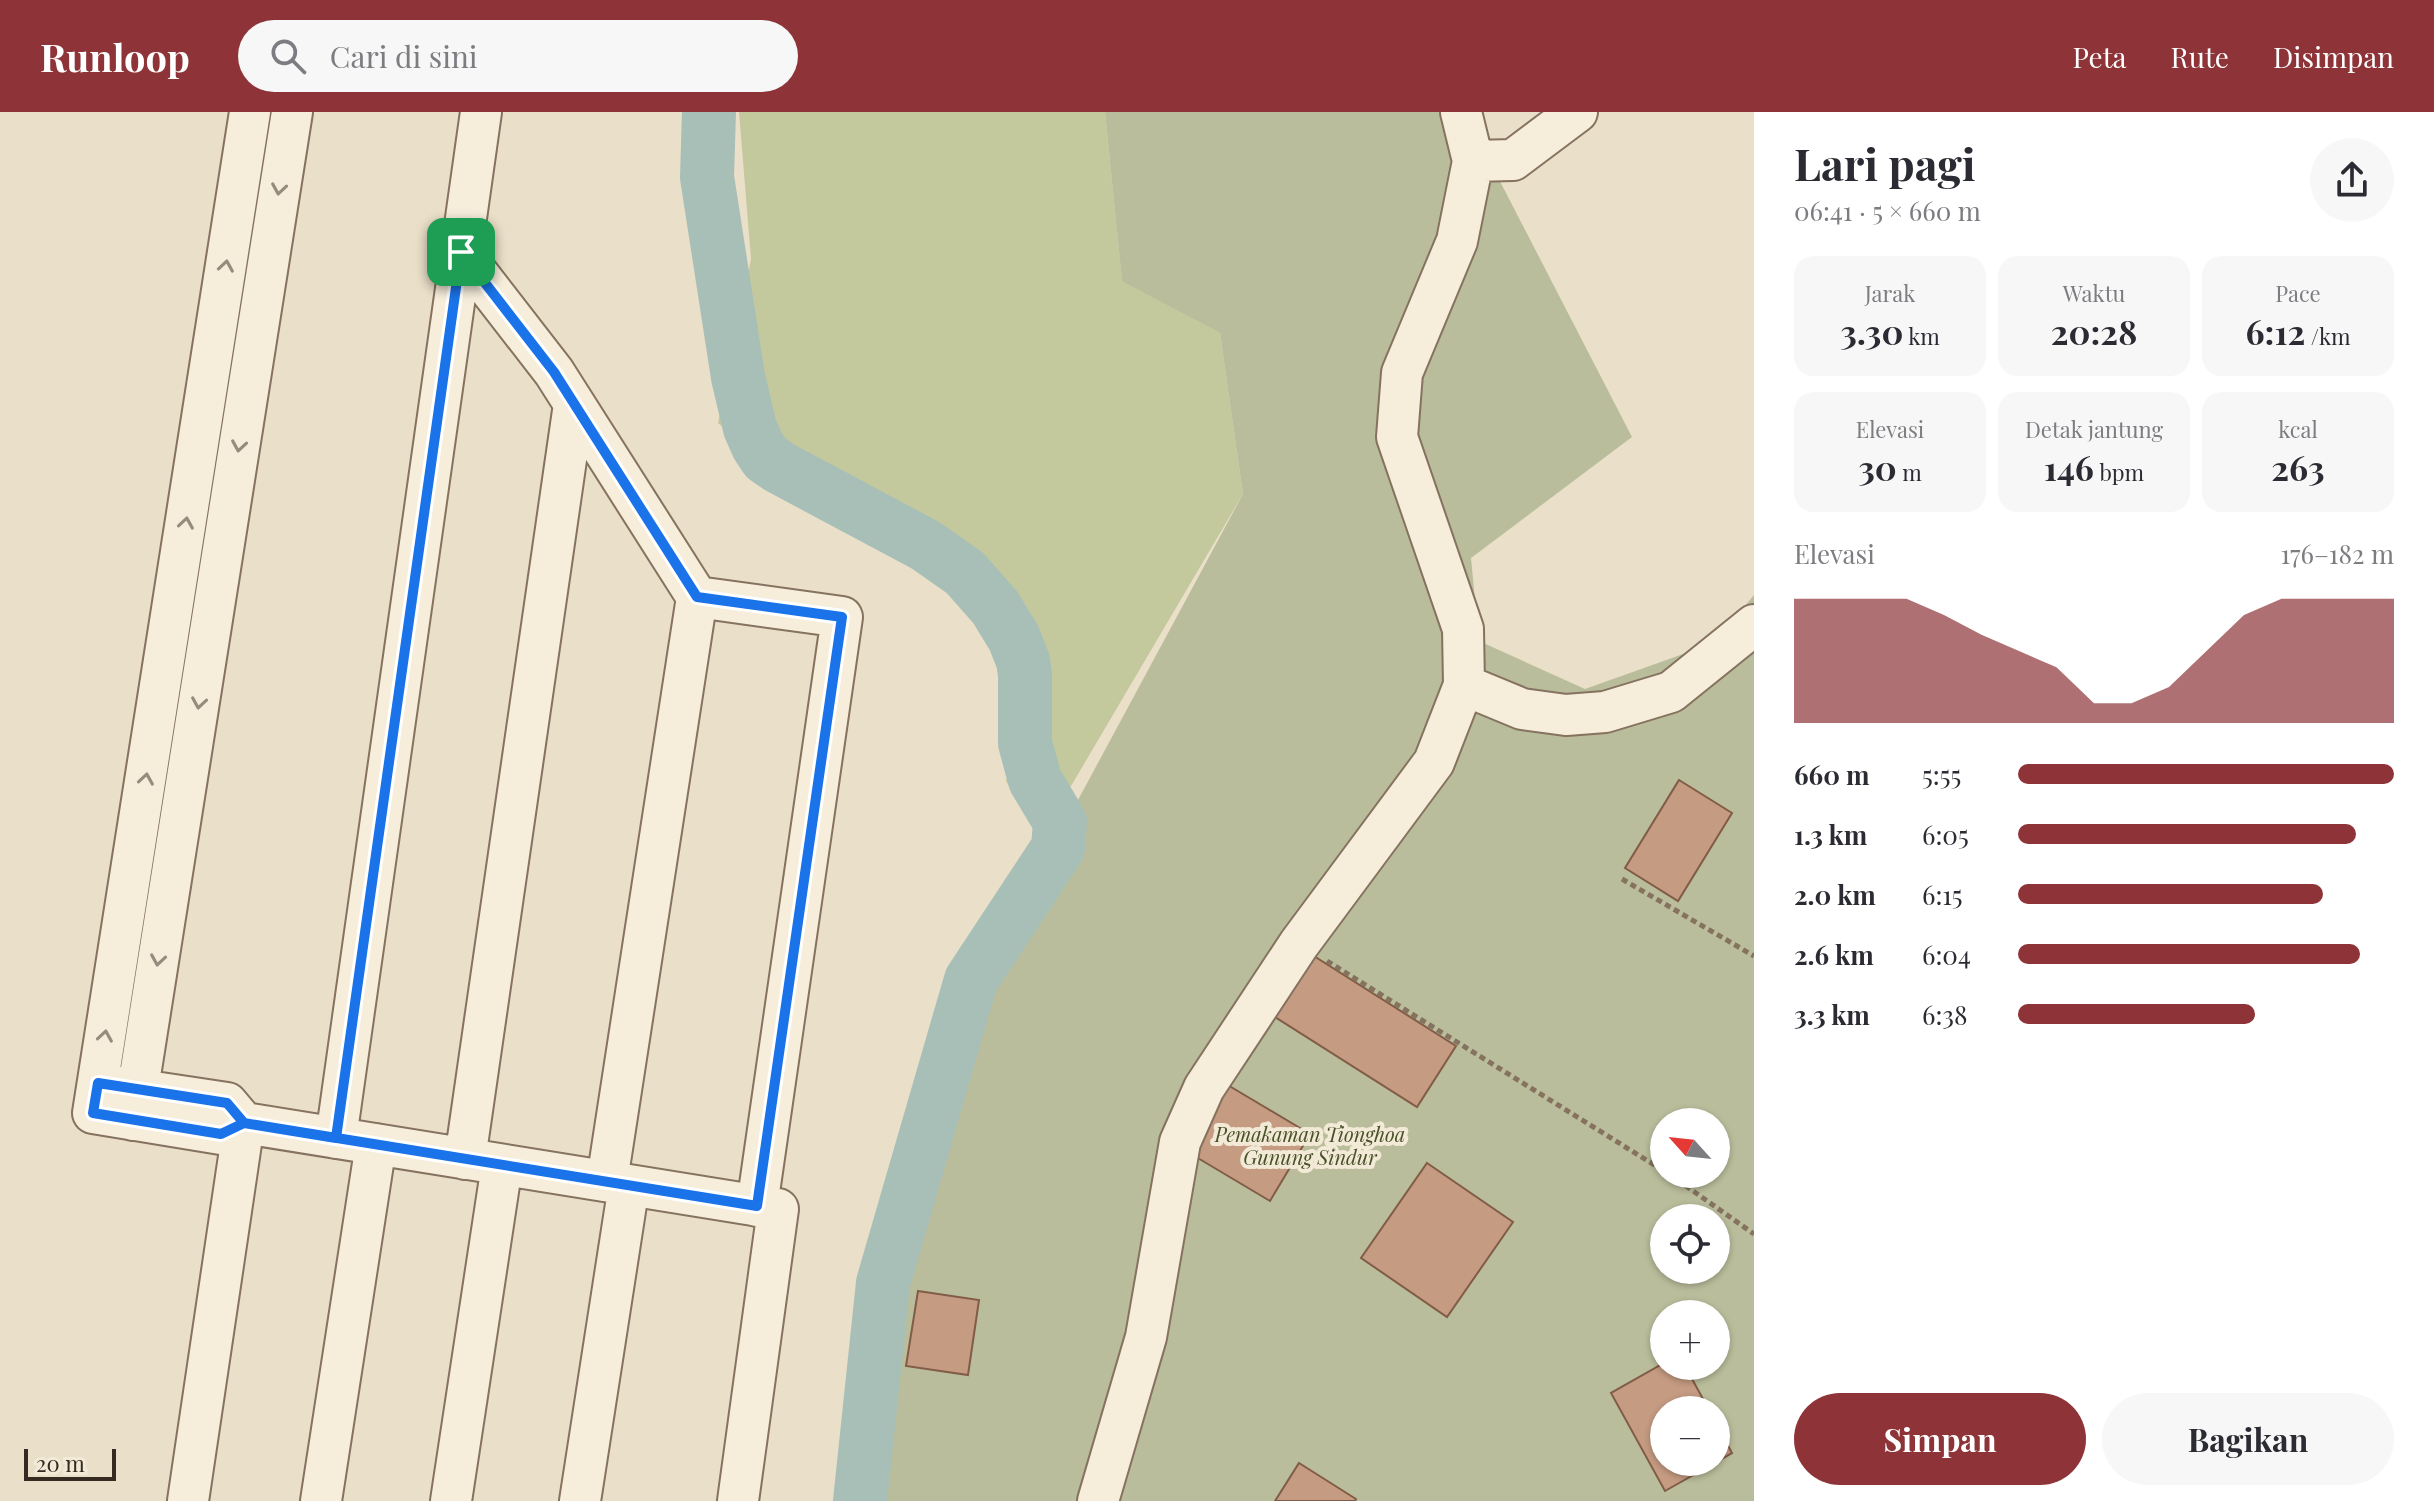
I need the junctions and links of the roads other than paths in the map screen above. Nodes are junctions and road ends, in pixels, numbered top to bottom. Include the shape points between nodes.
1 (250, 112) edge
2 (292, 112) edge
3 (481, 112) edge
4 (1461, 112) edge
5 (1577, 112) edge
6 (1473, 161) junction
7 (461, 252) junction
8 (574, 404) junction
9 (697, 597) junction
10 (1754, 625) edge
11 (1464, 685) junction
12 (136, 1105) junction
13 (244, 1123) junction
14 (336, 1138) junction
15 (376, 1144) junction
16 (484, 1162) junction
17 (618, 1183) junction
18 (757, 1206) junction
19 (188, 1501) edge
20 (321, 1501) edge
21 (451, 1501) edge
22 (580, 1501) edge
23 (738, 1501) edge
24 (1098, 1501) edge

12 -> 1 street via 98,1083
2 -> 12 street
3 - 7 street
4 - 6 street
5 - 6 street via 1513,160
6 - 11 street via 1457,241 1402,373 1397,437 1463,629
7 - 8 street
7 - 14 street
8 - 9 street
8 - 16 street
9 - 17 street
9 - 18 street via 842,617
10 - 11 street via 1671,692 1605,712 1566,715 1522,709
11 - 24 street via 1434,762 1299,944 1204,1088 1180,1142 1146,1337
12 - 13 street via 227,1103
13 - 14 street
13 - 19 street
14 - 15 street
15 - 16 street
15 - 20 street
16 - 17 street
16 - 21 street
17 - 18 street
17 - 22 street
18 - 23 street via 778,1209

